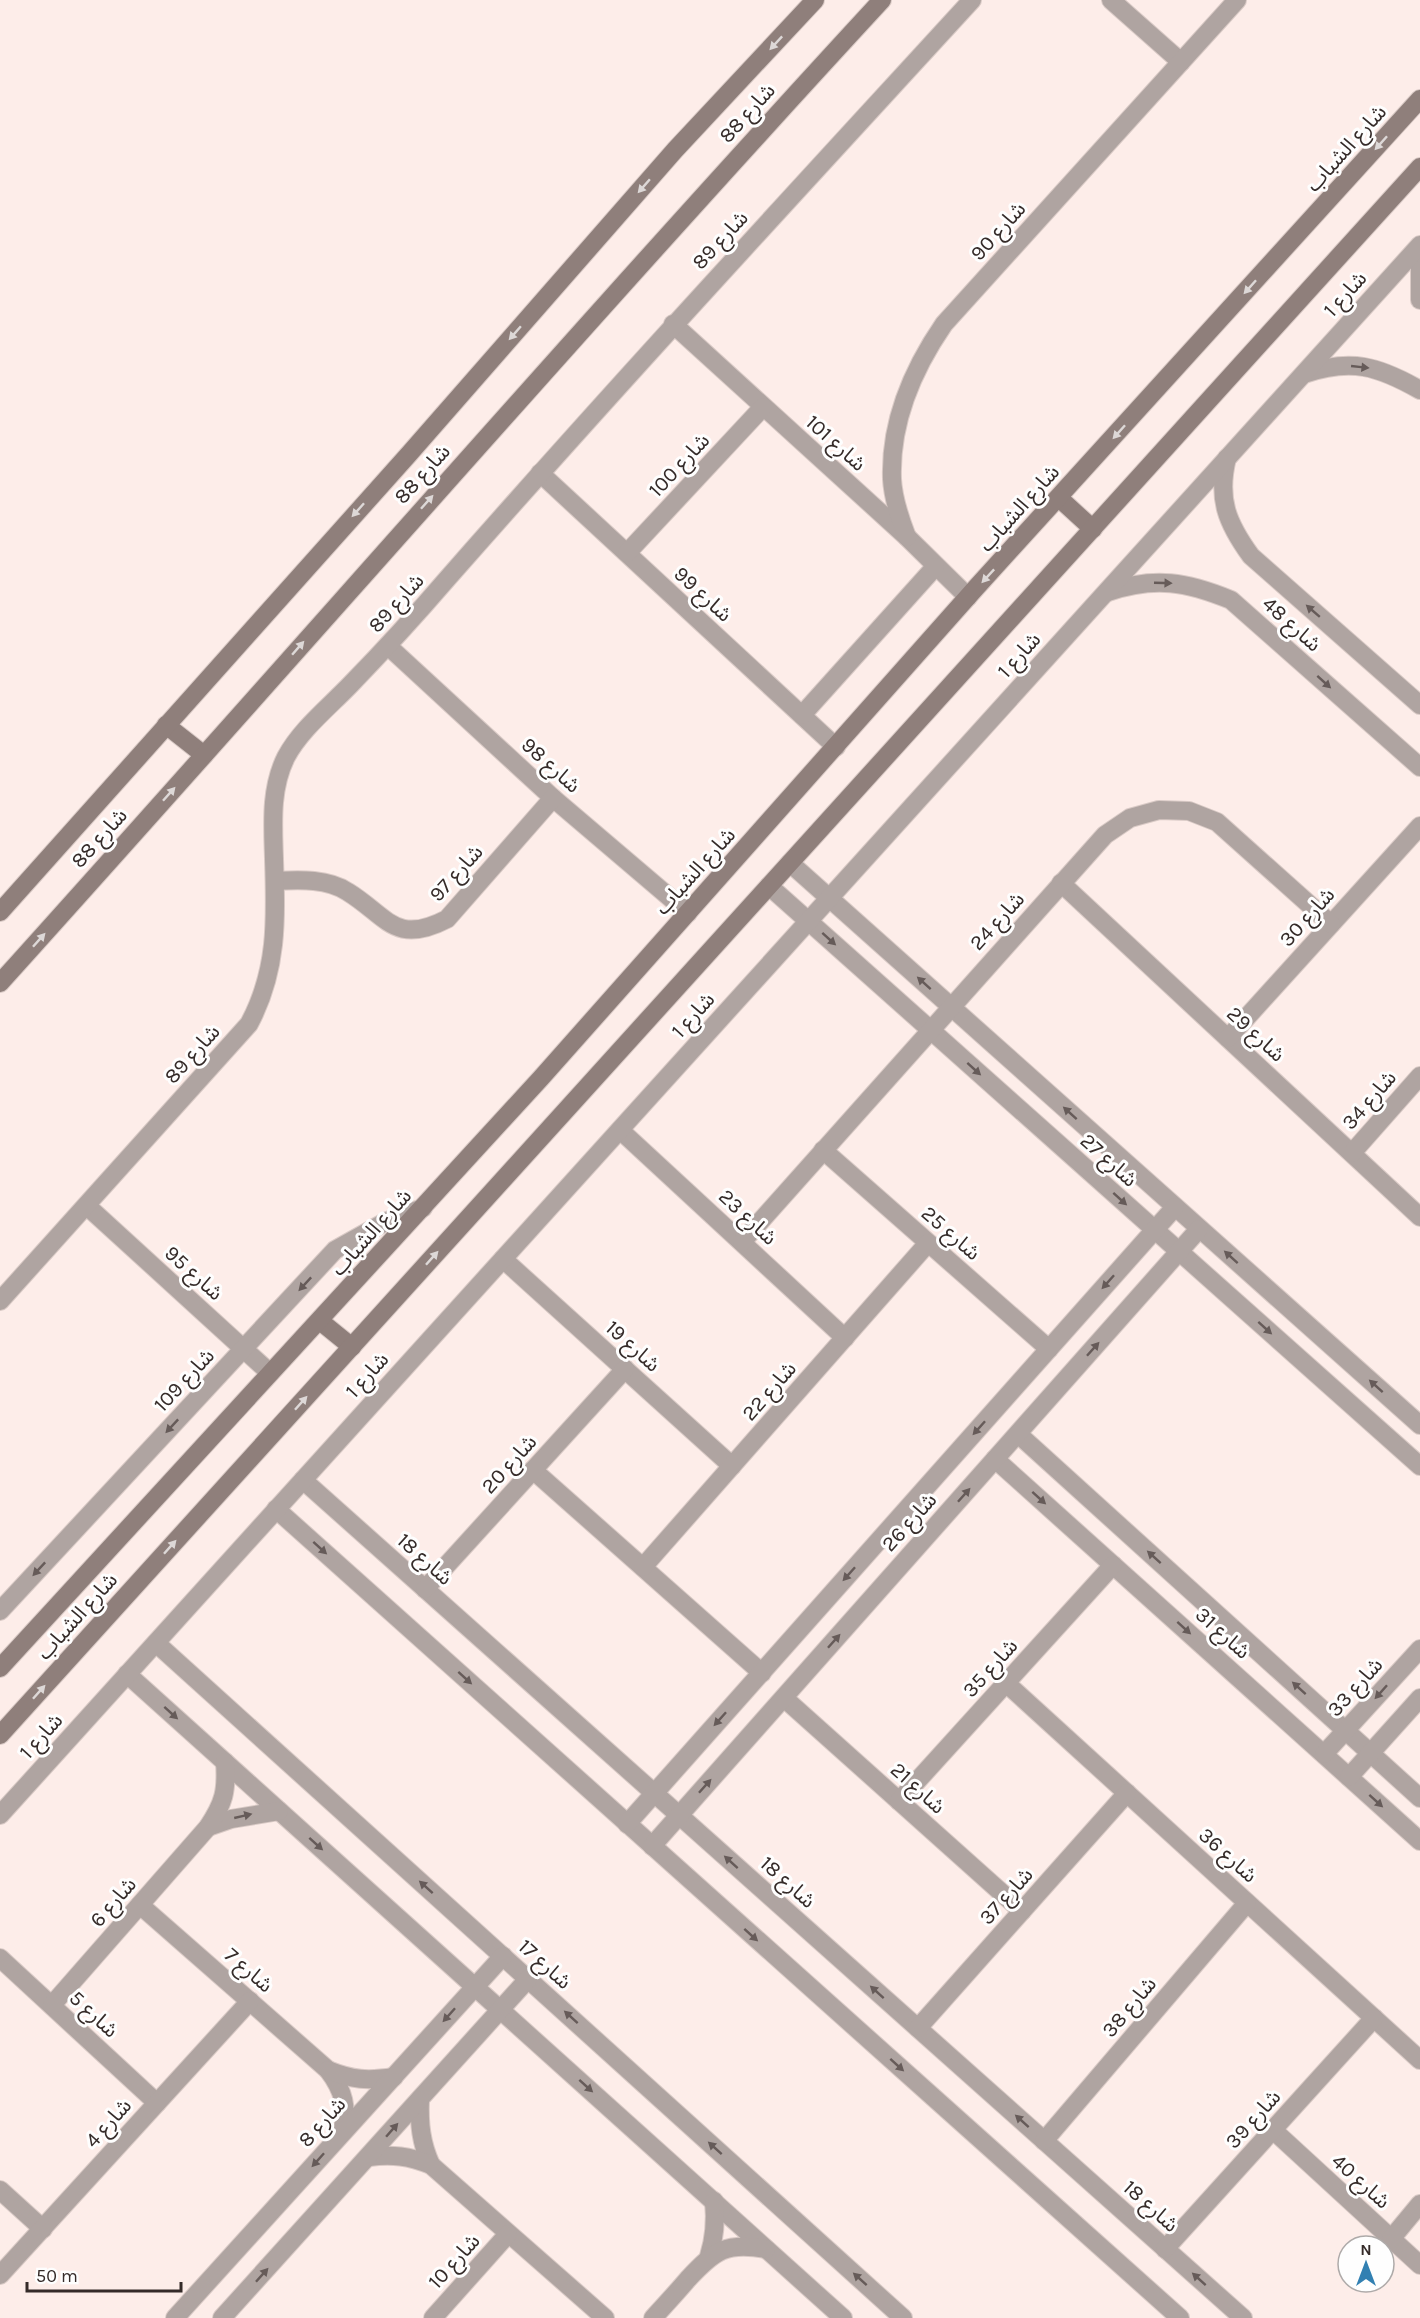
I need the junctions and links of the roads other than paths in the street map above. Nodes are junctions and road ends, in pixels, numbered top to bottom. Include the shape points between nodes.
1 (816, 0) edge
2 (882, 0) edge
3 (972, 0) edge
4 (1111, 0) edge
5 (1237, 0) edge
6 (1181, 62) junction
7 (1420, 99) edge
8 (1420, 167) edge
9 (1420, 245) edge
10 (1420, 259) edge
11 (1420, 300) edge
12 (673, 324) junction
13 (1303, 375) junction
14 (1420, 390) edge
15 (763, 407) junction
16 (1227, 458) junction
17 (540, 473) junction
18 (1059, 498) junction
19 (1093, 529) junction
20 (907, 537) junction
21 (627, 553) junction
22 (935, 567) junction
23 (1106, 592) junction
24 (968, 597) junction
25 (388, 646) junction
26 (1420, 705) edge
27 (802, 715) junction
28 (166, 725) junction
29 (836, 747) junction
30 (204, 755) junction
31 (1420, 767) edge
32 (554, 798) junction
33 (1420, 826) edge
34 (790, 863) junction
35 (275, 881) junction
36 (1061, 883) junction
37 (769, 886) junction
38 (830, 898) junction
39 (0, 912) edge
40 (688, 913) junction
41 (808, 921) junction
42 (1331, 924) junction
43 (0, 983) edge
44 (951, 1007) junction
45 (930, 1030) junction
46 (1228, 1038) junction
47 (1420, 1076) edge
48 (620, 1130) junction
49 (823, 1150) junction
50 (1352, 1153) junction
51 (87, 1206) junction
52 (1175, 1207) junction
53 (423, 1208) junction
54 (1420, 1217) edge
55 (1200, 1229) junction
56 (1154, 1230) junction
57 (742, 1242) junction
58 (928, 1244) junction
59 (1179, 1252) junction
60 (503, 1258) junction
61 (0, 1301) edge
62 (320, 1321) junction
63 (845, 1338) junction
64 (352, 1347) junction
65 (244, 1349) junction
66 (1048, 1349) junction
67 (625, 1369) junction
68 (270, 1373) junction
69 (1419, 1423) edge
70 (1018, 1434) junction
71 (996, 1459) junction
72 (732, 1466) junction
73 (1420, 1466) edge
74 (534, 1470) junction
75 (303, 1480) junction
76 (276, 1509) junction
77 (1113, 1565) junction
78 (643, 1567) junction
79 (425, 1589) junction
80 (0, 1611) edge
81 (156, 1643) junction
82 (1420, 1649) edge
83 (0, 1668) edge
84 (762, 1672) junction
85 (127, 1674) junction
86 (1006, 1683) junction
87 (784, 1698) junction
88 (1420, 1698) edge
89 (1346, 1731) junction
90 (0, 1735) edge
91 (1370, 1753) junction
92 (1324, 1754) junction
93 (225, 1762) junction
94 (1349, 1777) junction
95 (654, 1793) junction
96 (1127, 1793) junction
97 (1420, 1798) edge
98 (899, 1801) junction
99 (279, 1811) junction
100 (0, 1815) edge
101 (679, 1815) junction
102 (627, 1824) junction
103 (208, 1827) junction
104 (1420, 1841) edge
105 (652, 1846) junction
106 (1247, 1903) junction
107 (140, 1905) junction
108 (1022, 1911) junction
109 (503, 1956) junction
110 (0, 1958) edge
111 (528, 1979) junction
112 (475, 1987) junction
113 (250, 2001) junction
114 (51, 2005) junction
115 (501, 2010) junction
116 (1374, 2018) junction
117 (918, 2028) junction
118 (1420, 2060) edge
119 (328, 2070) junction
120 (394, 2076) junction
121 (420, 2099) junction
122 (157, 2103) junction
123 (1273, 2130) junction
124 (342, 2134) junction
125 (1044, 2141) junction
126 (369, 2157) junction
127 (431, 2166) junction
128 (0, 2190) edge
129 (714, 2201) junction
130 (1420, 2204) edge
131 (43, 2229) junction
132 (508, 2234) junction
133 (1386, 2234) edge
134 (1395, 2234) edge
135 (1396, 2243) edge
136 (766, 2249) junction
137 (1166, 2249) junction
138 (709, 2256) junction
139 (1420, 2265) edge
140 (0, 2275) edge
141 (835, 2314) edge
142 (175, 2318) edge
143 (222, 2318) edge
144 (433, 2318) edge
145 (604, 2318) edge
146 (653, 2318) edge
147 (903, 2318) edge
148 (1180, 2318) edge
149 (1243, 2318) edge

1 -> 28 street, شارع 88 via 675,150
30 -> 2 street, شارع 88
3 - 12 street, شارع 89
4 - 6 street
5 - 6 street, شارع 90
6 - 20 street, شارع 90 via 952,315 924,353 910,383 893,451 897,510
7 -> 18 street, شارع الشباب
8 - 19 street, شارع الشباب
9 - 13 street, شارع 1
10 - 11 street
12 - 15 street, شارع 101
12 - 17 street, شارع 89
13 -> 14 street via 1325,367 1359,365 1392,374
13 - 16 street, شارع 1
15 - 20 street, شارع 101
15 - 21 street, شارع 100
16 - 23 street, شارع 1
26 -> 16 street, شارع 48 via 1251,556 1233,532 1224,504
17 - 21 street, شارع 99
17 - 25 street, شارع 89
18 - 19 street
18 -> 24 street, شارع الشباب
19 - 34 street, شارع الشباب
20 - 22 street, شارع 101
21 - 27 street, شارع 99
22 - 24 street, شارع 101
22 - 27 street
23 -> 31 street, شارع 48 via 1128,585 1163,582 1198,587 1231,600
23 - 38 street, شارع 1
24 - 29 street, شارع الشباب
25 - 32 street, شارع 98
25 - 35 street, شارع 89 via 300,737 286,757 274,805
27 - 29 street, شارع 99
28 - 30 street
28 - 39 street, شارع 88
29 - 40 street, شارع الشباب
43 -> 30 street, شارع 88
32 - 35 street, شارع 97 via 447,920 430,928 411,930 393,926 347,891 324,883
32 - 40 street, شارع 98
33 - 42 street, شارع 30
34 - 37 street, شارع الشباب
34 - 38 street, شارع 27
35 - 51 street, شارع 89 via 269,973 249,1024
36 - 42 street, شارع 24 via 1105,835 1130,818 1159,810 1189,811 1217,822
36 - 44 street, شارع 24
36 - 46 street, شارع 29
37 - 41 street, شارع 27
64 -> 37 street, شارع الشباب
38 - 41 street, شارع 1
44 -> 38 street, شارع 27
40 - 53 street, شارع الشباب
41 -> 45 street, شارع 27
41 - 48 street, شارع 1
42 - 46 street, شارع 30
44 - 45 street, شارع 24
52 -> 44 street, شارع 27
45 - 49 street, شارع 24
45 -> 56 street, شارع 27
46 - 50 street, شارع 29
47 - 50 street, شارع 34
48 - 57 street, شارع 23
48 - 60 street, شارع 1
49 - 57 street, شارع 24
49 - 58 street, شارع 25
50 - 54 street, شارع 29
51 - 61 street, شارع 89
51 - 65 street, شارع 95
52 - 55 street, شارع 27
52 - 56 street, شارع 26
53 - 62 street, شارع الشباب
53 -> 65 street, شارع 109 via 385,1222 335,1250
55 - 59 street, شارع 26
69 -> 55 street, شارع 27
56 - 59 street, شارع 27
56 -> 66 street, شارع 26
57 - 63 street, شارع 23
58 - 63 street, شارع 22
58 - 66 street, شارع 25
70 -> 59 street, شارع 26
59 -> 73 street, شارع 27
60 - 67 street, شارع 19
60 - 75 street, شارع 1
62 - 64 street
62 - 68 street, شارع الشباب
63 - 72 street, شارع 22
90 -> 64 street, شارع الشباب
65 - 68 street, شارع 95
65 -> 80 street, شارع 109
66 -> 84 street, شارع 26
67 - 72 street, شارع 19
67 - 74 street, شارع 20
68 - 83 street, شارع الشباب
70 - 71 street, شارع 26
89 -> 70 street, شارع 31
71 -> 77 street, شارع 31
87 -> 71 street, شارع 26
72 - 78 street, شارع 22
74 - 78 street
74 - 79 street, شارع 20
75 - 76 street, شارع 1
75 - 79 street, شارع 18
76 - 81 street, شارع 1
76 -> 102 street
77 - 86 street, شارع 35
77 -> 92 street, شارع 31
78 - 84 street
79 - 95 street, شارع 18
81 - 85 street, شارع 1
109 -> 81 street, شارع 17
82 -> 89 street, شارع 33
84 -> 95 street, شارع 26
85 -> 93 street
85 - 100 street, شارع 1
86 - 96 street, شارع 36
86 - 98 street, شارع 35
87 - 98 street, شارع 21
101 -> 87 street, شارع 26
88 - 91 street
89 - 91 street, شارع 31
89 - 92 street, شارع 33
91 - 94 street
91 - 97 street, شارع 31
92 - 94 street, شارع 31
93 - 99 street
93 - 103 street, شارع 6 via 227,1785 221,1808
94 -> 104 street, شارع 31
95 - 101 street, شارع 18
95 - 102 street, شارع 26
96 - 106 street, شارع 36
96 - 108 street, شارع 37
98 - 108 street, شارع 21
103 -> 99 street
99 -> 112 street
101 - 105 street, شارع 26
117 -> 101 street, شارع 18
102 - 105 street
103 - 107 street, شارع 6
105 -> 148 street
106 - 116 street, شارع 36
106 - 125 street, شارع 38
107 - 113 street, شارع 7
107 - 114 street, شارع 6
108 - 117 street, شارع 37
109 - 111 street, شارع 17
109 - 112 street, شارع 8
110 - 114 street, شارع 5
111 - 115 street
147 -> 111 street, شارع 17
112 - 115 street
112 -> 120 street, شارع 8
113 - 119 street, شارع 7
113 - 122 street, شارع 4
114 - 122 street, شارع 5
115 - 121 street
115 -> 129 street
116 - 118 street, شارع 36
116 - 123 street, شارع 39
125 -> 117 street, شارع 18
119 - 120 street, شارع 7 via 372,2081
119 - 124 street, شارع 7 via 345,2100
120 - 124 street, شارع 8
126 -> 121 street
121 - 127 street via 422,2145
122 - 131 street, شارع 4
123 - 133 street, شارع 40
123 - 137 street, شارع 39
124 -> 142 street, شارع 8
125 - 137 street, شارع 18
126 - 127 street via 411,2157
143 -> 126 street
127 - 132 street
128 - 131 street
129 - 136 street
129 - 138 street via 715,2238
130 - 134 street
131 - 140 street, شارع 4
132 - 144 street, شارع 10
132 - 145 street
135 - 139 street, شارع 40
136 - 138 street via 727,2248
136 - 141 street
149 -> 137 street, شارع 18
138 - 146 street

